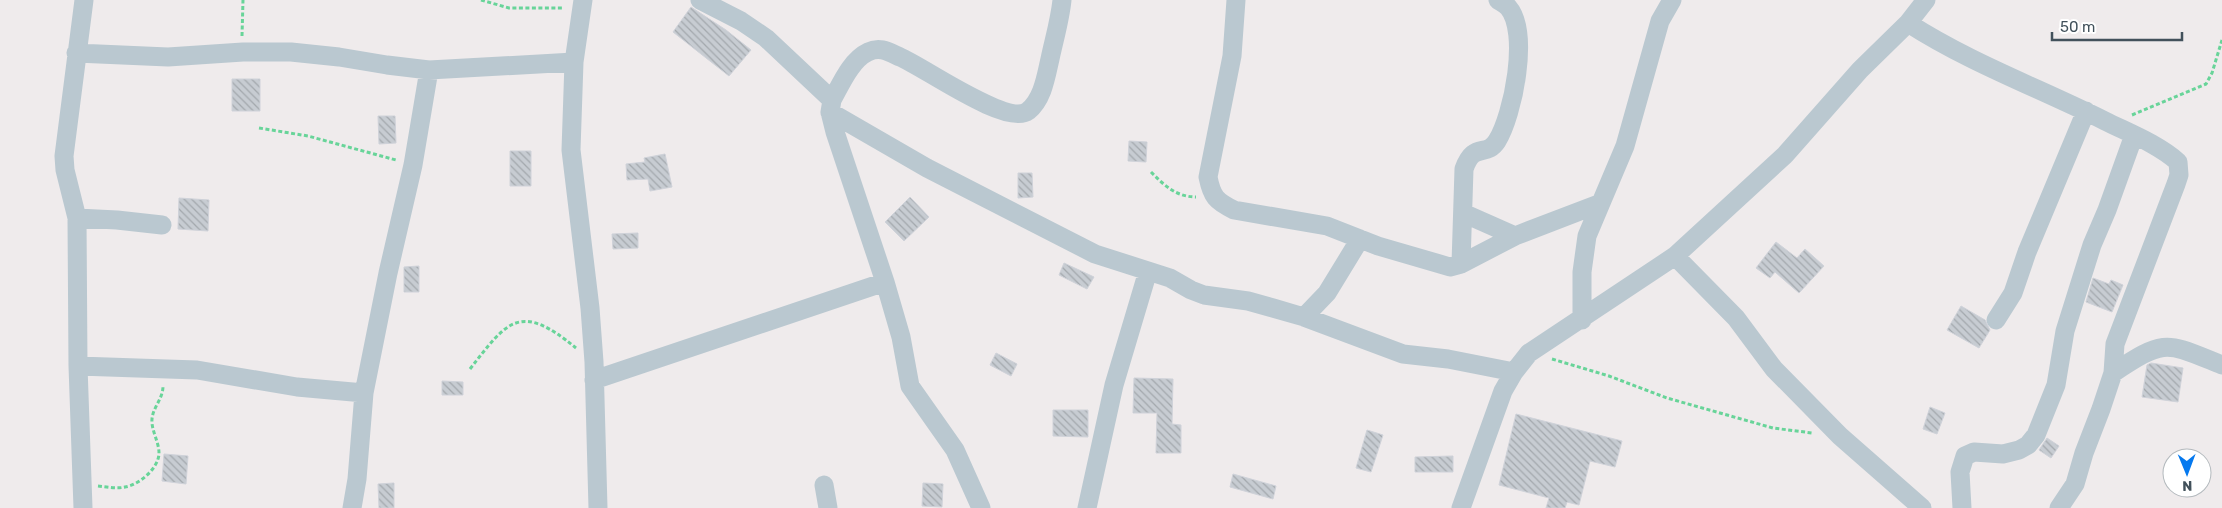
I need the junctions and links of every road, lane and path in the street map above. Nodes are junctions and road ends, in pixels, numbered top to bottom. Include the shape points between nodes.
1 (84, 0) edge
2 (243, 0) edge
3 (481, 0) edge
4 (700, 0) edge
5 (1062, 0) edge
6 (1236, 0) edge
7 (1498, 0) edge
8 (1672, 0) edge
9 (1926, 0) edge
10 (582, 4) edge
11 (1908, 23) junction
12 (2222, 40) edge
13 (243, 52) junction
14 (76, 53) junction
15 (574, 62) junction
16 (429, 70) junction
17 (831, 106) junction
18 (2086, 111) junction
19 (2112, 124) junction
20 (259, 128) dead end
21 (2134, 135) junction
22 (413, 165) junction
23 (1151, 172) dead end
24 (1212, 195) junction
25 (1601, 203) junction
26 (1463, 213) junction
27 (77, 218) junction
28 (162, 225) dead end
29 (1515, 236) junction
30 (1360, 239) junction
31 (1675, 256) junction
32 (1461, 264) junction
33 (1148, 271) junction
34 (885, 282) junction
35 (1304, 317) junction
36 (1582, 320) junction
37 (1996, 320) dead end
38 (1529, 353) junction
39 (2222, 365) edge
40 (78, 366) junction
41 (171, 368) junction
42 (470, 369) dead end
43 (594, 371) junction
44 (1514, 372) junction
45 (2113, 373) junction
46 (364, 392) junction
47 (1840, 436) junction
48 (82, 485) junction
49 (824, 485) dead end
50 (82, 508) edge
51 (352, 508) edge
52 (598, 508) edge
53 (828, 508) edge
54 (981, 508) edge
55 (1088, 508) edge
56 (1461, 508) edge
57 (1922, 508) edge
58 (1962, 508) edge
59 (2059, 508) edge

1 - 14 street
2 - 13 path
3 - 10 path via 510,8
4 - 17 street via 766,38
5 - 17 street via 1045,82 1036,104 1027,112 1020,115 1001,111 911,61 880,48 858,59
6 - 24 street via 1232,56 1208,177
7 - 26 street via 1508,7 1514,20 1519,42 1517,69 1505,124 1496,142 1489,149 1473,153 1464,169
8 - 25 street via 1660,21 1625,146
9 - 11 street
10 - 15 street
11 - 18 street via 1947,48
11 - 31 street via 1860,70 1785,155
12 - 19 path via 2206,84
13 - 14 street via 168,57
13 - 16 street via 318,54
14 - 27 street via 64,156
15 - 16 street
15 - 43 street via 571,150
16 - 22 street
17 - 33 street via 928,168 1095,254
17 - 34 street via 835,132
18 - 19 street
18 - 37 street via 2027,252 2014,293
19 - 21 street
20 - 22 path via 308,136
21 - 45 street via 2178,162 2179,175 2115,344
21 - 58 street via 2092,246 2065,331 2056,385 2036,435 2019,450 2003,454 1974,452 1966,456 1960,472
22 - 46 street
23 - 24 path via 1166,187 1183,197
24 - 30 street via 1234,210 1327,226
25 - 29 street
25 - 36 street via 1584,254
26 - 29 street
26 - 32 street
27 - 28 street
27 - 40 street
29 - 32 street
30 - 32 street via 1439,265
30 - 35 street via 1327,293
31 - 36 street
31 - 47 street via 1736,318 1774,368
33 - 35 street via 1204,295 1248,301
33 - 55 street via 1114,385
34 - 43 street
34 - 54 street via 901,337 910,386 955,450
35 - 44 street via 1403,354
36 - 38 street
38 - 44 street
38 - 47 path via 1773,428
39 - 45 street via 2178,347 2163,346 2140,355
40 - 41 street
40 - 48 street
41 - 46 street via 297,387
41 - 48 path via 164,379 162,397 153,412 159,454 156,464 136,484 125,488
42 - 43 path via 497,334 508,325 528,320 561,335
43 - 52 street
44 - 56 street
45 - 59 street via 2075,484
46 - 51 street
47 - 57 street
48 - 50 street
49 - 53 street

